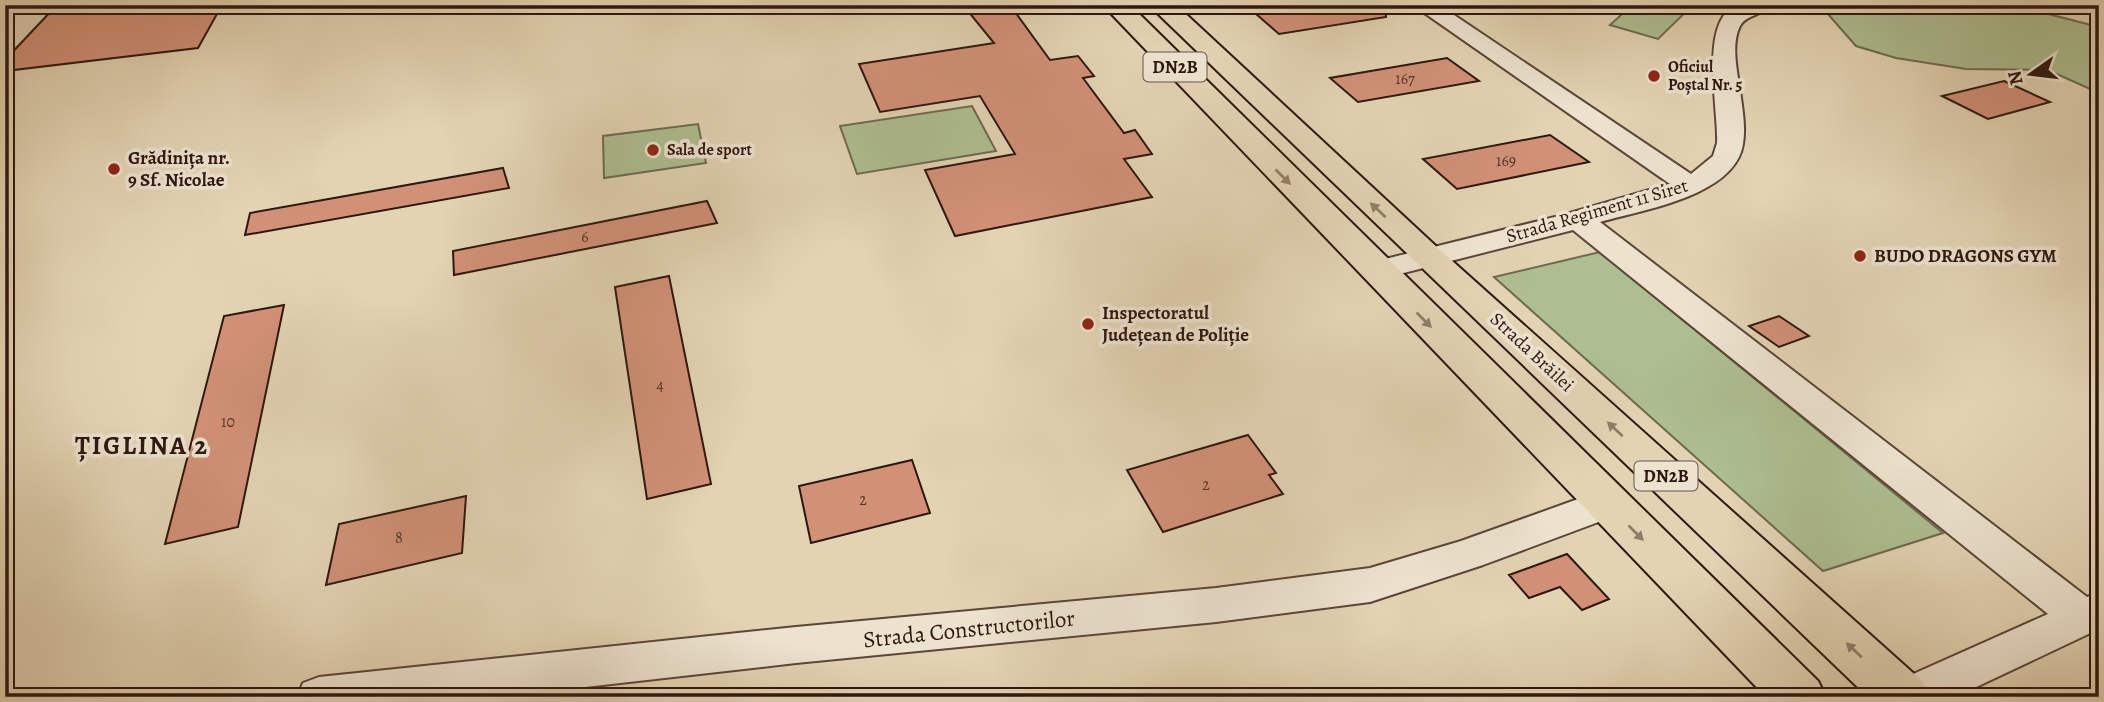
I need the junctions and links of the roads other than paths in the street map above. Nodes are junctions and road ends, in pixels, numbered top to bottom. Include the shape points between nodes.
1 (1115, 5) edge
2 (1161, 5) edge
3 (1424, 5) edge
4 (1759, 5) edge
5 (1691, 186) junction
6 (1579, 220) junction
7 (1428, 257) junction
8 (1376, 271) junction
9 (1606, 504) junction
10 (2090, 613) edge
11 (319, 697) edge
12 (1800, 697) edge
13 (1907, 697) edge

1 -> 8 main road, DN2B
7 -> 2 main road, Strada Brăilei / DN2B
3 - 5 street
4 - 5 street, Strada Regiment 11 Siret via 1733,18 1725,39 1730,122 1727,156
5 - 6 street, Strada Regiment 11 Siret
6 - 7 street, Strada Regiment 11 Siret
6 - 10 street
7 - 8 street, Strada Regiment 11 Siret
13 -> 7 main road, Strada Brăilei / DN2B
8 -> 9 main road, DN2B
9 - 11 street, Strada Constructorilor via 1370,585 1216,605
9 -> 12 main road, DN2B
10 - 13 street

